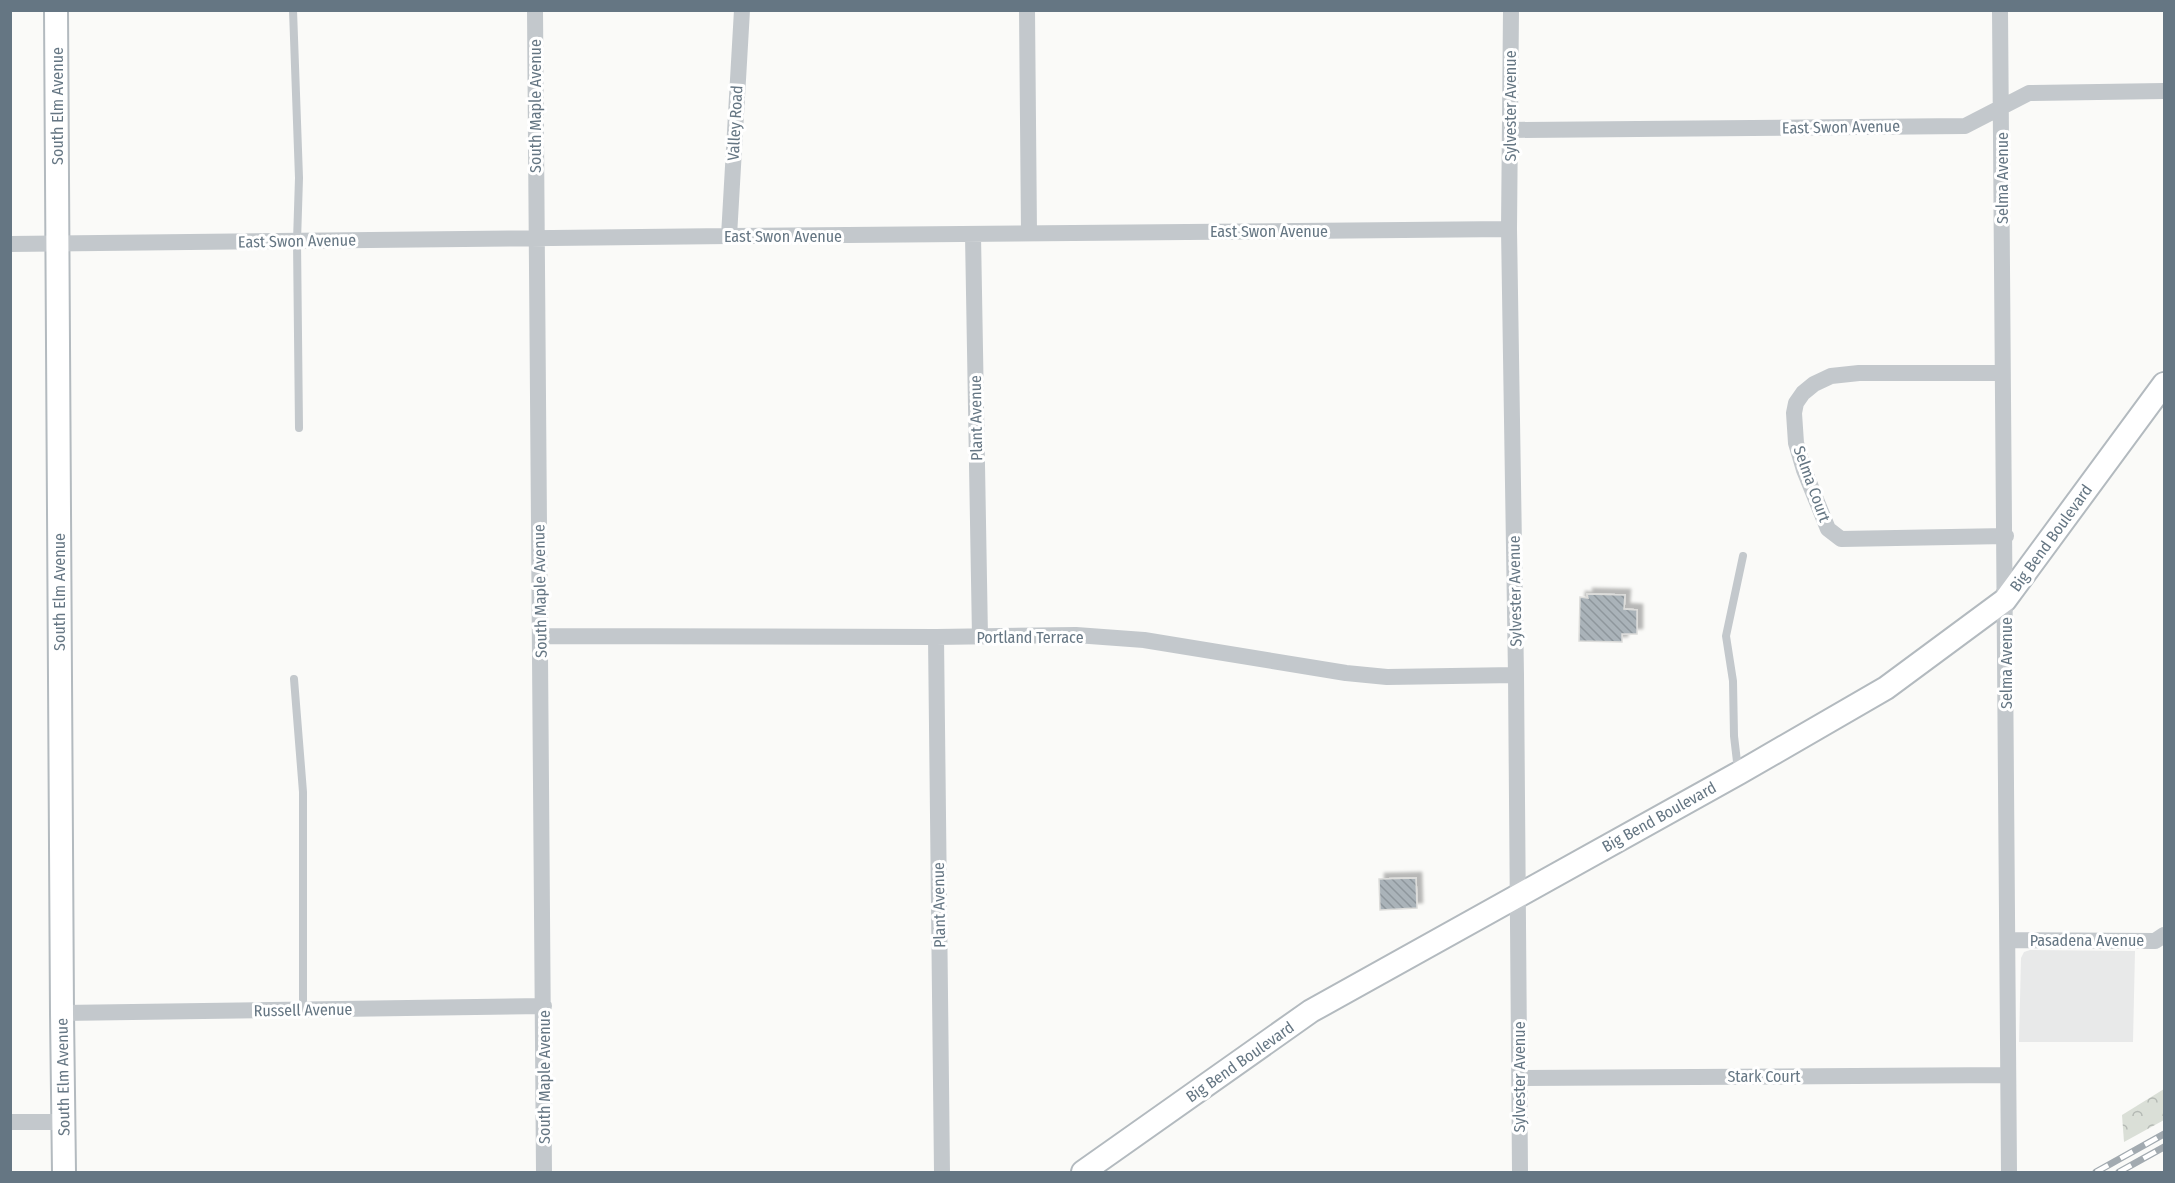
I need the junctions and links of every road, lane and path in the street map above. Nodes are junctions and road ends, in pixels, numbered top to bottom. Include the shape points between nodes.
1 (56, 10) edge
2 (293, 10) edge
3 (535, 10) edge
4 (742, 10) edge
5 (1027, 10) edge
6 (1511, 10) edge
7 (2000, 10) edge
8 (2164, 92) edge
9 (2001, 106) junction
10 (1510, 130) junction
11 (1509, 229) junction
12 (1029, 233) junction
13 (973, 235) junction
14 (729, 236) junction
15 (536, 238) junction
16 (297, 241) junction
17 (10, 244) edge
18 (57, 244) junction
19 (2002, 373) junction
20 (2164, 384) edge
21 (299, 428) dead end
22 (2006, 536) junction
23 (1743, 556) dead end
24 (2006, 600) junction
25 (541, 636) junction
26 (936, 637) junction
27 (980, 637) junction
28 (1516, 675) junction
29 (294, 679) dead end
30 (1739, 773) junction
31 (1517, 895) junction
32 (2164, 935) edge
33 (2008, 940) junction
34 (544, 1006) junction
35 (303, 1010) junction
36 (62, 1013) junction
37 (2008, 1075) junction
38 (1520, 1078) junction
39 (10, 1122) edge
40 (64, 1122) junction
41 (64, 1173) edge
42 (544, 1173) edge
43 (942, 1173) edge
44 (1083, 1173) edge
45 (1520, 1173) edge
46 (2009, 1173) edge

1 - 18 main road, South Elm Avenue
2 - 16 lane
3 - 15 street, South Maple Avenue
4 - 14 street, Valley Road
5 - 12 street
6 - 10 street, Sylvester Avenue
7 - 9 street, Selma Avenue
8 - 9 street, East Swon Avenue via 2029,93
9 - 10 street, East Swon Avenue via 1965,126
9 - 19 street, Selma Avenue
10 - 11 street, Sylvester Avenue
11 - 12 street, East Swon Avenue
11 - 28 street, Sylvester Avenue
12 - 13 street, East Swon Avenue
13 - 14 street, East Swon Avenue
13 - 27 street, Plant Avenue
14 - 15 street, East Swon Avenue
15 - 16 street, East Swon Avenue
15 - 25 street, South Maple Avenue
16 - 18 street, East Swon Avenue
16 - 21 lane
17 - 18 street, East Swon Avenue
18 - 36 main road, South Elm Avenue
19 - 22 street, Selma Avenue
19 - 22 street, Selma Court via 1831,376 1803,393 1796,403 1794,427 1804,470 1828,529 1841,539
20 - 24 main road, Big Bend Boulevard
22 - 24 street, Selma Avenue
23 - 30 lane via 1726,636
24 - 30 main road, Big Bend Boulevard via 1886,688
24 - 33 street, Selma Avenue
25 - 26 street, Portland Terrace
25 - 34 street, South Maple Avenue
26 - 27 street, Portland Terrace
26 - 43 street, Plant Avenue
27 - 28 street, Portland Terrace via 1076,635 1144,640 1387,677
28 - 31 street, Sylvester Avenue
29 - 35 lane via 303,792
30 - 31 main road, Big Bend Boulevard
31 - 38 street, Sylvester Avenue
31 - 44 main road, Big Bend Boulevard via 1311,1011
32 - 33 street, Pasadena Avenue via 2155,941
33 - 37 street, Selma Avenue
34 - 35 street, Russell Avenue
34 - 42 street, South Maple Avenue
35 - 36 street, Russell Avenue
36 - 40 main road, South Elm Avenue
37 - 38 street, Stark Court
37 - 46 street, Selma Avenue
38 - 45 street, Sylvester Avenue
39 - 40 street
40 - 41 main road, South Elm Avenue

